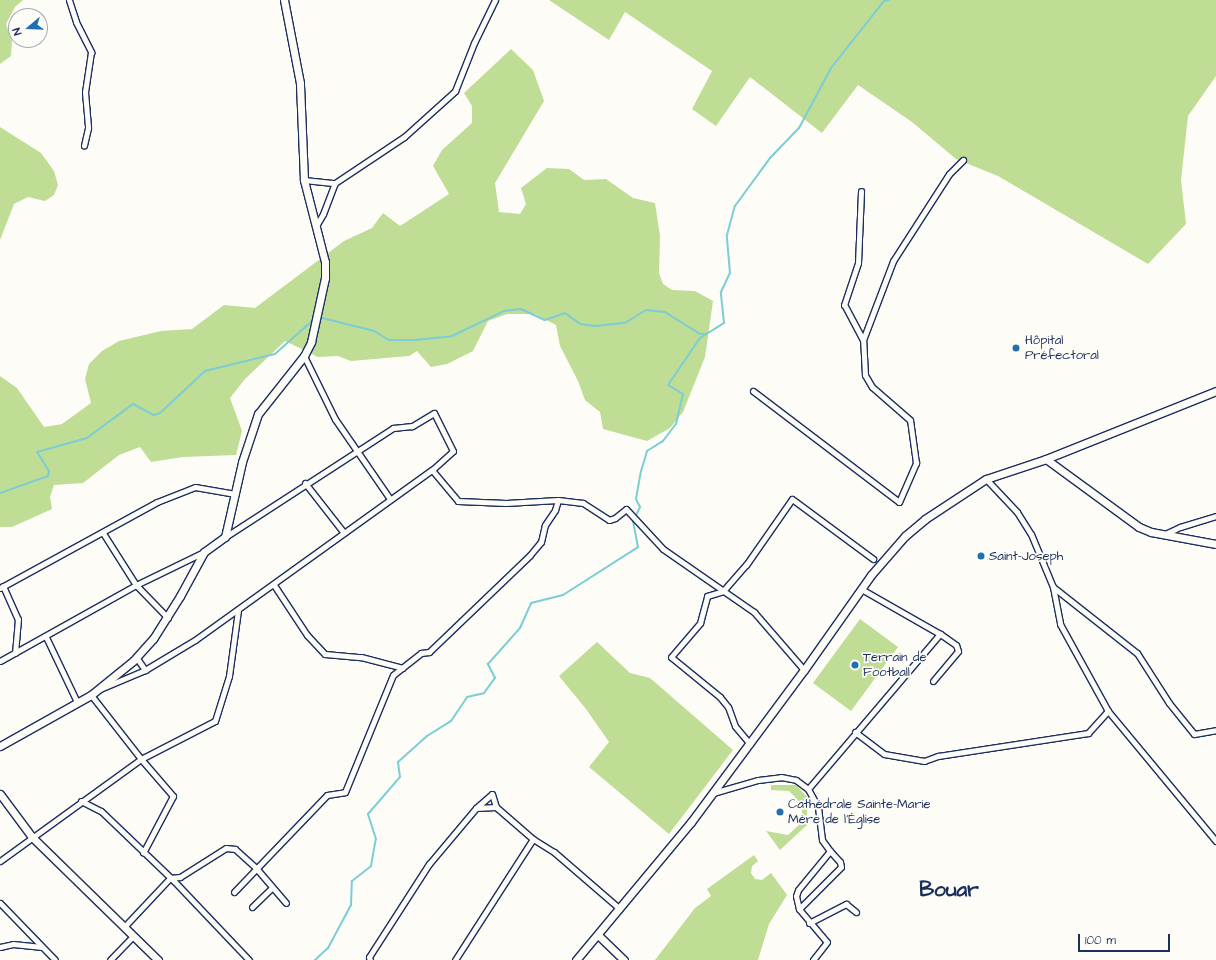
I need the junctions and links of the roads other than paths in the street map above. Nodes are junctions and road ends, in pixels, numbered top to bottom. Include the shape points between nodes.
1 (69, 0) edge
2 (284, 0) edge
3 (495, 0) edge
4 (84, 146) dead end
5 (963, 160) dead end
6 (304, 180) junction
7 (335, 183) junction
8 (861, 191) dead end
9 (316, 226) junction
10 (863, 340) junction
11 (304, 356) junction
12 (753, 391) dead end
13 (1216, 391) edge
14 (356, 452) junction
15 (1046, 459) junction
16 (432, 470) junction
17 (986, 479) junction
18 (305, 483) junction
19 (235, 494) junction
20 (390, 499) junction
21 (558, 500) junction
22 (1216, 516) edge
23 (103, 533) junction
24 (344, 533) junction
25 (1165, 534) junction
26 (225, 537) junction
27 (1216, 544) edge
28 (204, 552) junction
29 (873, 559) dead end
30 (136, 585) junction
31 (274, 585) junction
32 (1, 587) edge
33 (1053, 587) junction
34 (861, 589) junction
35 (723, 591) junction
36 (238, 610) junction
37 (168, 618) junction
38 (940, 634) junction
39 (46, 637) junction
40 (15, 653) junction
41 (136, 657) junction
42 (0, 661) edge
43 (403, 668) junction
44 (145, 670) junction
45 (804, 670) junction
46 (933, 681) dead end
47 (99, 689) junction
48 (91, 695) junction
49 (77, 702) junction
50 (1108, 711) junction
51 (1216, 730) edge
52 (855, 732) junction
53 (750, 744) junction
54 (0, 746) edge
55 (141, 759) junction
56 (808, 789) junction
57 (712, 793) junction
58 (0, 794) edge
59 (81, 801) junction
60 (496, 807) junction
61 (476, 808) junction
62 (32, 837) junction
63 (533, 839) junction
64 (1216, 841) edge
65 (830, 851) junction
66 (143, 853) junction
67 (0, 861) edge
68 (256, 868) junction
69 (170, 878) junction
70 (272, 888) junction
71 (234, 892) dead end
72 (0, 903) edge
73 (286, 903) dead end
74 (252, 907) dead end
75 (620, 909) junction
76 (799, 909) junction
77 (856, 912) dead end
78 (809, 923) junction
79 (124, 927) junction
80 (598, 935) junction
81 (133, 936) junction
82 (0, 947) edge
83 (42, 947) junction
84 (55, 960) edge
85 (110, 960) edge
86 (158, 960) edge
87 (248, 960) edge
88 (370, 960) edge
89 (455, 960) edge
90 (576, 960) edge
91 (624, 960) edge
92 (813, 960) edge

1 - 4 street via 76,22 91,52 86,92 88,128
2 - 6 street via 300,83
3 - 7 street via 455,91 404,137
5 - 10 street via 949,174 892,261
6 - 7 street
6 - 9 street
7 - 9 street
8 - 10 street via 858,262 844,305
9 - 11 street via 325,278 317,320
10 - 12 street via 865,375 872,386 910,420 916,463 899,502
11 - 14 street via 335,418
11 - 19 street via 258,414 249,435
13 - 15 street
14 - 16 street via 393,428 412,426 434,413 453,451
14 - 18 street
14 - 20 street
15 - 17 street
15 - 25 street via 1139,527
16 - 20 street
16 - 21 street via 458,501 506,503
17 - 33 street via 1017,512 1031,534
17 - 34 street via 925,519 905,536
18 - 24 street
18 - 26 street
19 - 23 street via 195,488 157,502
19 - 26 street
20 - 24 street
21 - 35 street via 583,504 609,520 626,509 663,549
21 - 43 street via 556,510 545,525 541,542 530,554 429,652 421,652
22 - 25 street
23 - 30 street
23 - 32 street
24 - 31 street
25 - 27 street
26 - 28 street
28 - 30 street
28 - 37 street
29 - 35 street via 792,499 746,565
30 - 37 street
30 - 39 street
31 - 36 street
31 - 43 street via 307,635 325,654 361,657
32 - 40 street via 18,619
33 - 50 street via 1060,624
33 - 51 street via 1136,653 1169,703 1194,734
34 - 38 street
34 - 45 street
35 - 45 street via 754,612
35 - 53 street via 708,596 700,623 671,656 720,697 728,707 735,726
36 - 44 street via 196,640
36 - 55 street via 230,676 215,721
37 - 41 street
38 - 46 street via 956,645 958,651
38 - 52 street
39 - 40 street
39 - 49 street
40 - 42 street
41 - 44 street
41 - 47 street
43 - 68 street via 393,675 345,792 327,796
44 - 47 street
45 - 53 street
47 - 48 street
48 - 49 street
48 - 55 street
49 - 54 street
50 - 52 street via 1088,733 924,760 884,754
50 - 64 street
52 - 56 street
53 - 57 street
55 - 59 street
55 - 66 street via 173,796
56 - 57 street via 796,780 781,777 758,780
56 - 65 street via 818,807 822,840
57 - 75 street
58 - 62 street
59 - 62 street
59 - 66 street via 101,811
60 - 61 street
60 - 61 street via 492,794
60 - 63 street
61 - 88 street via 429,864 369,957
62 - 67 street
62 - 79 street
63 - 75 street via 554,852
63 - 89 street
65 - 76 street via 798,890 796,896
65 - 76 street via 840,862 841,867
66 - 69 street
68 - 69 street via 235,849 226,848 180,877
68 - 70 street
68 - 71 street
69 - 79 street
69 - 87 street
70 - 73 street
70 - 74 street
72 - 83 street
75 - 80 street
76 - 78 street
77 - 78 street via 846,904
78 - 92 street via 827,942
79 - 81 street
80 - 90 street
80 - 91 street
81 - 85 street
81 - 86 street
82 - 83 street via 13,944
83 - 84 street

